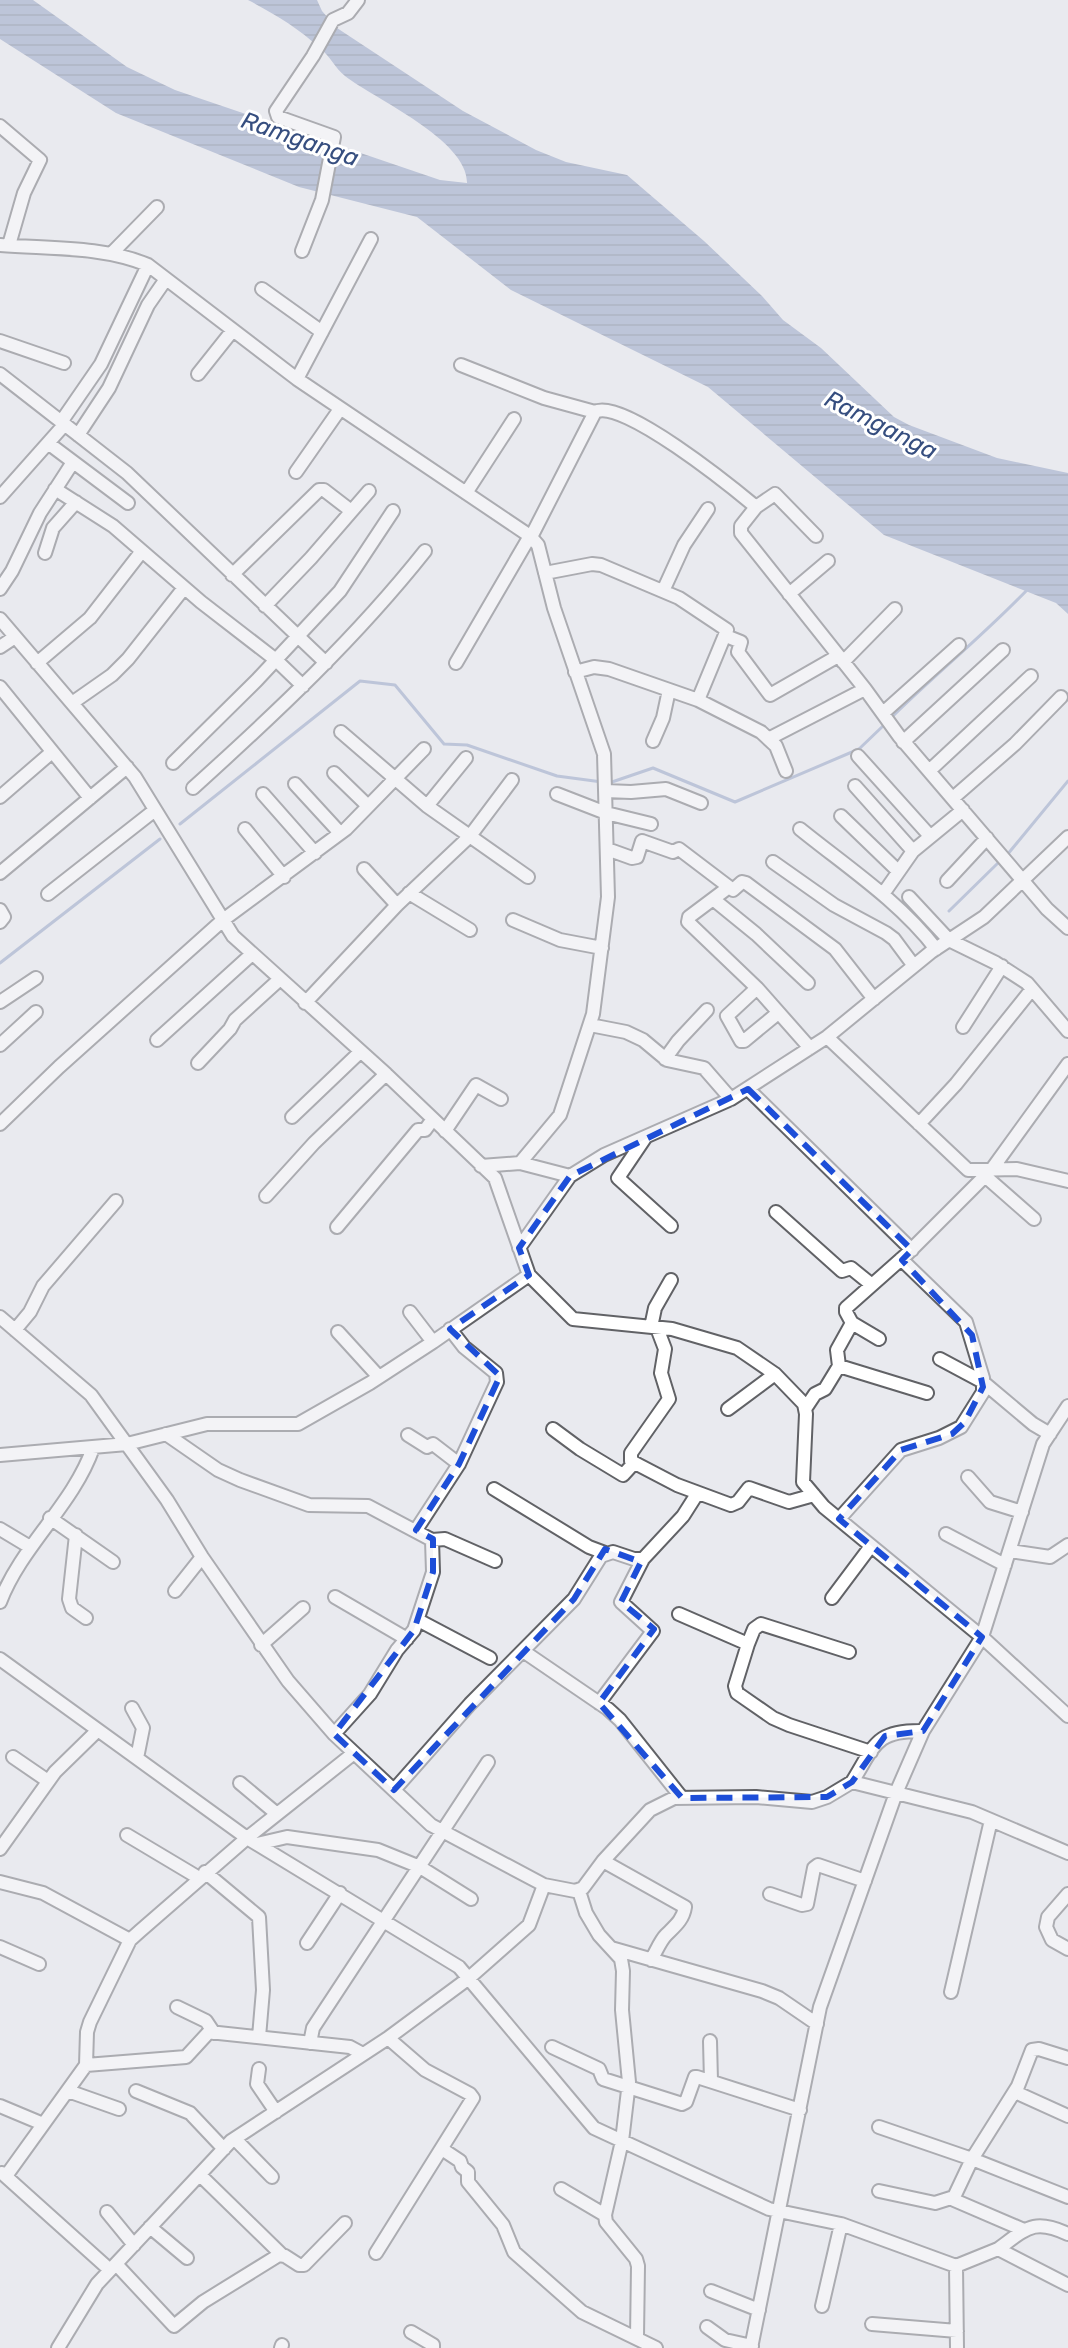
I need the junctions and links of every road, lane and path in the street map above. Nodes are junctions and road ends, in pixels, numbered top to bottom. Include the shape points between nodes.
1 (358, 0) edge
2 (0, 126) edge
3 (157, 207) dead end
4 (371, 239) dead end
5 (4, 245) edge
6 (302, 251) dead end
7 (111, 254) junction
8 (148, 265) junction
9 (166, 279) junction
10 (262, 289) dead end
11 (233, 330) junction
12 (322, 332) junction
13 (3, 347) edge
14 (64, 363) dead end
15 (461, 365) dead end
16 (0, 374) edge
17 (198, 374) dead end
18 (297, 379) junction
19 (340, 409) junction
20 (595, 412) junction
21 (514, 419) dead end
22 (63, 424) junction
23 (78, 435) junction
24 (48, 443) junction
25 (73, 462) junction
26 (296, 472) dead end
27 (55, 489) junction
28 (369, 491) dead end
29 (466, 493) junction
30 (0, 497) edge
31 (76, 502) junction
32 (128, 503) dead end
33 (756, 507) junction
34 (708, 509) dead end
35 (350, 510) junction
36 (393, 511) dead end
37 (530, 536) junction
38 (816, 536) dead end
39 (142, 551) junction
40 (425, 551) dead end
41 (45, 553) dead end
42 (828, 561) dead end
43 (545, 573) junction
44 (232, 575) junction
45 (184, 588) junction
46 (0, 589) edge
47 (663, 591) junction
48 (789, 594) junction
49 (265, 606) junction
50 (895, 609) dead end
51 (0, 619) edge
52 (726, 636) junction
53 (15, 637) junction
54 (297, 637) junction
55 (959, 645) dead end
56 (0, 647) edge
57 (1003, 650) dead end
58 (840, 659) junction
59 (276, 660) junction
60 (37, 663) junction
61 (326, 663) junction
62 (456, 663) dead end
63 (575, 672) junction
64 (1031, 676) dead end
65 (303, 686) junction
66 (0, 687) edge
67 (865, 689) junction
68 (669, 690) junction
69 (1061, 697) dead end
70 (698, 700) junction
71 (72, 703) junction
72 (883, 713) junction
73 (341, 732) dead end
74 (770, 738) junction
75 (653, 741) dead end
76 (903, 742) junction
77 (424, 749) dead end
78 (52, 752) junction
79 (858, 756) dead end
80 (466, 758) dead end
81 (173, 763) dead end
82 (127, 767) junction
83 (786, 771) dead end
84 (929, 771) junction
85 (334, 773) dead end
86 (394, 779) junction
87 (512, 780) dead end
88 (605, 782) junction
89 (295, 784) dead end
90 (855, 786) dead end
91 (193, 788) dead end
92 (263, 794) dead end
93 (557, 794) dead end
94 (0, 797) edge
95 (90, 798) junction
96 (953, 798) junction
97 (701, 803) dead end
98 (368, 806) junction
99 (427, 806) junction
100 (155, 810) junction
101 (963, 810) junction
102 (606, 813) junction
103 (841, 816) dead end
104 (651, 824) dead end
105 (245, 829) dead end
106 (800, 829) dead end
107 (340, 833) junction
108 (470, 836) junction
109 (930, 836) junction
110 (987, 838) junction
111 (1063, 842) edge
112 (607, 849) junction
113 (913, 851) junction
114 (315, 853) junction
115 (1068, 858) edge
116 (773, 862) dead end
117 (364, 869) dead end
118 (898, 871) junction
119 (0, 873) edge
120 (284, 877) junction
121 (528, 877) dead end
122 (1023, 880) junction
123 (947, 881) dead end
124 (729, 887) junction
125 (409, 893) junction
126 (48, 894) dead end
127 (883, 894) junction
128 (909, 897) dead end
129 (713, 899) junction
130 (397, 905) junction
131 (0, 910) edge
132 (223, 920) junction
133 (513, 920) dead end
134 (0, 922) edge
135 (1068, 928) edge
136 (470, 930) dead end
137 (949, 940) junction
138 (602, 948) junction
139 (936, 949) junction
140 (252, 954) junction
141 (914, 966) junction
142 (1002, 966) junction
143 (36, 978) dead end
144 (280, 979) junction
145 (808, 983) dead end
146 (757, 988) junction
147 (1032, 989) junction
148 (874, 999) junction
149 (0, 1002) edge
150 (305, 1003) junction
151 (707, 1010) dead end
152 (36, 1012) dead end
153 (778, 1013) junction
154 (590, 1025) junction
155 (963, 1027) dead end
156 (1068, 1031) edge
157 (827, 1037) junction
158 (157, 1040) dead end
159 (0, 1045) edge
160 (810, 1048) junction
161 (359, 1053) junction
162 (665, 1059) junction
163 (198, 1063) dead end
164 (1068, 1064) edge
165 (386, 1074) junction
166 (748, 1089) junction
167 (501, 1099) dead end
168 (731, 1099) junction
169 (292, 1117) dead end
170 (433, 1119) junction
171 (0, 1124) edge
172 (919, 1124) junction
173 (445, 1131) junction
174 (647, 1136) junction
175 (520, 1163) junction
176 (481, 1166) junction
177 (989, 1173) junction
178 (570, 1176) junction
179 (1068, 1181) edge
180 (266, 1196) dead end
181 (116, 1201) dead end
182 (776, 1212) dead end
183 (1034, 1219) dead end
184 (671, 1226) dead end
185 (337, 1227) dead end
186 (519, 1248) junction
187 (912, 1250) junction
188 (901, 1259) junction
189 (529, 1275) junction
190 (671, 1280) dead end
191 (872, 1285) junction
192 (410, 1312) dead end
193 (0, 1317) edge
194 (852, 1323) junction
195 (654, 1328) junction
196 (450, 1329) junction
197 (15, 1330) junction
198 (338, 1332) dead end
199 (879, 1339) dead end
200 (433, 1342) junction
201 (940, 1359) dead end
202 (839, 1366) junction
203 (775, 1374) junction
204 (379, 1377) junction
205 (983, 1382) junction
206 (927, 1393) dead end
207 (1068, 1406) edge
208 (728, 1409) dead end
209 (805, 1409) junction
210 (553, 1429) dead end
211 (166, 1434) junction
212 (1050, 1434) junction
213 (408, 1435) dead end
214 (127, 1444) junction
215 (93, 1448) junction
216 (0, 1455) edge
217 (634, 1463) junction
218 (459, 1464) junction
219 (968, 1477) dead end
220 (494, 1489) dead end
221 (697, 1494) junction
222 (814, 1495) junction
223 (1022, 1512) junction
224 (50, 1518) junction
225 (839, 1519) junction
226 (0, 1529) edge
227 (416, 1530) junction
228 (946, 1534) dead end
229 (76, 1535) junction
230 (432, 1540) junction
231 (1068, 1545) edge
232 (871, 1546) junction
233 (30, 1547) junction
234 (1010, 1551) junction
235 (605, 1553) junction
236 (202, 1557) junction
237 (643, 1559) junction
238 (495, 1561) dead end
239 (113, 1562) dead end
240 (1005, 1565) junction
241 (175, 1591) dead end
242 (335, 1597) dead end
243 (832, 1598) dead end
244 (0, 1602) edge
245 (303, 1608) dead end
246 (679, 1614) dead end
247 (86, 1618) dead end
248 (418, 1620) junction
249 (982, 1637) junction
250 (407, 1639) junction
251 (748, 1644) junction
252 (261, 1645) junction
253 (523, 1651) junction
254 (849, 1652) dead end
255 (490, 1658) dead end
256 (0, 1659) edge
257 (599, 1703) junction
258 (132, 1708) dead end
259 (1067, 1714) edge
260 (98, 1730) junction
261 (923, 1731) junction
262 (334, 1734) junction
263 (871, 1752) junction
264 (354, 1753) junction
265 (13, 1757) dead end
266 (137, 1758) junction
267 (488, 1762) dead end
268 (48, 1781) junction
269 (852, 1782) junction
270 (240, 1783) dead end
271 (394, 1790) junction
272 (896, 1793) junction
273 (682, 1798) junction
274 (277, 1814) junction
275 (991, 1820) junction
276 (444, 1832) junction
277 (127, 1835) dead end
278 (252, 1841) junction
279 (0, 1849) edge
280 (1068, 1853) edge
281 (603, 1861) junction
282 (420, 1867) junction
283 (202, 1875) junction
284 (865, 1881) junction
285 (0, 1882) edge
286 (544, 1885) junction
287 (579, 1891) junction
288 (340, 1893) junction
289 (770, 1894) dead end
290 (1068, 1894) edge
291 (471, 1899) dead end
292 (384, 1921) junction
293 (130, 1940) junction
294 (307, 1943) dead end
295 (0, 1947) edge
296 (611, 1948) junction
297 (1068, 1949) edge
298 (651, 1960) junction
299 (39, 1964) dead end
300 (469, 1978) junction
301 (951, 1992) dead end
302 (177, 2007) dead end
303 (817, 2024) junction
304 (214, 2033) junction
305 (259, 2037) junction
306 (388, 2038) junction
307 (710, 2041) dead end
308 (310, 2043) junction
309 (552, 2047) dead end
310 (363, 2054) junction
311 (1068, 2058) edge
312 (86, 2065) junction
313 (259, 2069) dead end
314 (711, 2081) junction
315 (628, 2088) junction
316 (68, 2091) junction
317 (136, 2091) dead end
318 (1015, 2092) junction
319 (0, 2106) edge
320 (119, 2109) dead end
321 (800, 2110) junction
322 (276, 2112) junction
323 (1068, 2116) edge
324 (43, 2124) junction
325 (879, 2127) dead end
326 (235, 2139) junction
327 (622, 2141) junction
328 (224, 2149) junction
329 (442, 2149) junction
330 (972, 2159) junction
331 (3, 2174) edge
332 (200, 2175) junction
333 (272, 2177) dead end
334 (561, 2189) dead end
335 (879, 2191) dead end
336 (954, 2197) junction
337 (1068, 2197) edge
338 (107, 2212) dead end
339 (779, 2212) junction
340 (605, 2215) junction
341 (345, 2223) dead end
342 (841, 2224) junction
343 (150, 2227) junction
344 (1024, 2230) junction
345 (1068, 2234) edge
346 (134, 2245) junction
347 (998, 2249) junction
348 (376, 2253) dead end
349 (282, 2255) junction
350 (187, 2258) dead end
351 (956, 2266) junction
352 (113, 2267) junction
353 (1068, 2285) edge
354 (711, 2291) dead end
355 (822, 2306) dead end
356 (759, 2310) junction
357 (872, 2324) dead end
358 (707, 2327) dead end
359 (957, 2331) junction
360 (411, 2332) dead end
361 (637, 2337) junction
362 (751, 2347) edge
363 (58, 2348) edge
364 (433, 2348) edge
365 (656, 2348) edge
366 (957, 2348) edge

1 - 6 street via 333,20 276,114 334,139 322,200
2 - 5 street via 40,160
3 - 7 street
4 - 12 street
5 - 7 street
7 - 8 street
8 - 9 street
8 - 22 street via 101,364
9 - 11 street
9 - 23 street
10 - 12 street
11 - 17 street
11 - 18 street
12 - 18 street
13 - 14 street
15 - 20 street
16 - 22 street
18 - 19 street
19 - 26 street
19 - 29 street
20 - 33 street via 617,412 665,438
20 - 37 street
21 - 29 street
22 - 23 street
22 - 24 street
23 - 44 street via 127,473
24 - 25 street
24 - 30 street
25 - 27 street
25 - 32 street
27 - 31 street
27 - 46 street
28 - 35 street
29 - 37 street
31 - 39 street
31 - 41 street via 53,528
33 - 38 street via 775,494
33 - 48 street via 741,533
34 - 47 street
35 - 44 street via 319,490
35 - 49 street
36 - 54 street via 354,573
37 - 43 street via 538,545
37 - 62 street
39 - 45 street
39 - 60 street via 90,618
40 - 61 street
42 - 48 street
43 - 47 street via 596,564
43 - 63 street
44 - 49 street
45 - 59 street
45 - 71 street via 128,659
47 - 52 street via 716,622 727,630
48 - 58 street
49 - 54 street
50 - 58 street
51 - 53 street
52 - 58 street via 741,642 737,652 770,695
52 - 70 street
53 - 56 street
53 - 60 street
54 - 59 street
54 - 61 street
55 - 72 street
57 - 76 street
58 - 67 street
59 - 65 street
59 - 81 street
60 - 71 street
61 - 65 street
63 - 68 street via 602,668
63 - 88 street via 604,754
64 - 84 street
65 - 91 street
66 - 78 street
67 - 72 street
67 - 74 street
68 - 70 street
68 - 75 street
69 - 96 street
70 - 74 street
71 - 82 street
72 - 76 street
73 - 86 street
74 - 83 street
76 - 84 street
77 - 86 street
78 - 94 street
78 - 95 street
79 - 109 street
80 - 99 street
82 - 95 street
82 - 100 street
84 - 96 street
85 - 98 street
86 - 98 street
86 - 99 street
87 - 108 street
88 - 97 street via 631,792 666,789
88 - 102 street
89 - 107 street
90 - 113 street
92 - 114 street
93 - 102 street
95 - 119 street
96 - 101 street
98 - 107 street
99 - 108 street
100 - 126 street
100 - 132 street
101 - 109 street
101 - 110 street
102 - 104 street
102 - 112 street
103 - 118 street
105 - 120 street
106 - 127 street
107 - 114 street
108 - 121 street
108 - 125 street
109 - 113 street
110 - 122 street
110 - 123 street
111 - 115 street
111 - 122 street
112 - 124 street via 632,858 642,841 681,850
112 - 138 street
113 - 118 street
114 - 120 street
116 - 141 street via 886,933
117 - 130 street
118 - 127 street
120 - 132 street
122 - 135 street
122 - 137 street via 984,917
124 - 129 street
124 - 148 street via 746,883 801,923 844,959
125 - 130 street
125 - 136 street
127 - 139 street
128 - 137 street
129 - 145 street
129 - 146 street via 688,922
130 - 150 street
131 - 134 street
132 - 140 street
132 - 171 street
133 - 138 street via 560,940
137 - 139 street
137 - 142 street
138 - 154 street
139 - 141 street
140 - 144 street
140 - 158 street
141 - 148 street
142 - 147 street
142 - 155 street
143 - 149 street
144 - 150 street
144 - 163 street
146 - 153 street
146 - 153 street via 727,1016 741,1041
147 - 156 street
147 - 172 street
148 - 157 street
150 - 161 street
151 - 162 street
152 - 159 street
153 - 160 street
154 - 162 street via 635,1035
154 - 175 street via 560,1115
157 - 160 street
157 - 172 street
160 - 166 street
161 - 165 street
161 - 169 street
162 - 168 street via 704,1068
164 - 177 street
165 - 170 street
165 - 180 street
166 - 168 street
166 - 187 street
167 - 173 street via 476,1085
168 - 174 street
170 - 173 street
170 - 185 street
172 - 177 street via 968,1170
173 - 176 street
174 - 178 street
174 - 184 street via 618,1178
175 - 176 street
175 - 178 street
176 - 186 street via 495,1178
177 - 179 street via 1017,1169
177 - 183 street
177 - 187 street
178 - 186 street
181 - 197 street via 43,1286
182 - 191 street via 842,1271 851,1268
186 - 189 street
187 - 188 street
188 - 191 street
188 - 205 street via 966,1322
189 - 195 street via 573,1319
189 - 196 street
190 - 195 street via 655,1308
191 - 194 street via 846,1308
192 - 200 street
193 - 197 street
194 - 199 street
194 - 202 street via 837,1350
195 - 203 street via 737,1348
195 - 217 street via 665,1349 661,1373 669,1399 631,1453
196 - 200 street
196 - 218 street via 498,1377
197 - 214 street via 91,1395
198 - 204 street
200 - 204 street
201 - 205 street
202 - 206 street
202 - 209 street
203 - 208 street
203 - 209 street
204 - 211 street via 298,1424 207,1424
205 - 212 street
205 - 225 street via 981,1396 961,1427 901,1450
207 - 212 street
209 - 222 street via 803,1482
210 - 217 street via 623,1475
211 - 214 street
211 - 227 street via 240,1480 309,1505 368,1506
212 - 223 street
213 - 218 street via 428,1448 433,1444
214 - 215 street
214 - 236 street
215 - 216 street
215 - 224 street
217 - 221 street
218 - 227 street
219 - 223 street via 990,1502
220 - 235 street
221 - 222 street via 731,1505 749,1488 789,1502
221 - 237 street
222 - 225 street
223 - 234 street
224 - 229 street
224 - 233 street
225 - 232 street
226 - 233 street
227 - 230 street
228 - 240 street
229 - 239 street
229 - 247 street via 69,1599
230 - 238 street via 441,1538
230 - 248 street via 433,1572
231 - 234 street via 1050,1557
232 - 243 street
232 - 249 street
233 - 244 street
234 - 240 street
235 - 237 street
235 - 253 street via 574,1599
236 - 241 street
236 - 252 street
237 - 257 street via 621,1602 653,1631
240 - 249 street
242 - 250 street
245 - 252 street
246 - 251 street
248 - 250 street
248 - 255 street
249 - 259 street
249 - 261 street
250 - 262 street via 370,1694
251 - 254 street via 761,1624
251 - 263 street via 737,1693 773,1718
252 - 262 street
253 - 257 street
253 - 271 street
256 - 260 street
257 - 273 street via 620,1720
258 - 266 street via 144,1733
260 - 266 street
260 - 268 street
261 - 263 street via 897,1730
261 - 272 street
262 - 264 street
263 - 269 street
264 - 271 street
264 - 274 street
265 - 268 street
266 - 278 street
267 - 276 street
268 - 279 street
269 - 272 street
269 - 273 street via 812,1802
270 - 274 street
271 - 276 street
272 - 275 street
272 - 284 street
273 - 281 street via 650,1810
274 - 278 street
275 - 280 street
275 - 301 street
276 - 282 street
276 - 286 street
277 - 283 street
278 - 282 street via 287,1837 363,1848
278 - 283 street
278 - 288 street
281 - 287 street
281 - 298 street via 685,1907 675,1930
282 - 291 street
282 - 292 street
283 - 293 street
283 - 305 street via 259,1917
284 - 289 street via 818,1865 807,1904
284 - 303 street
285 - 293 street via 43,1893
286 - 287 street
286 - 300 street via 529,1925
287 - 296 street via 586,1913
288 - 292 street
288 - 294 street
290 - 297 street via 1046,1927 1052,1940
292 - 300 street
292 - 308 street via 313,2028
293 - 312 street via 90,2022
295 - 299 street
296 - 298 street
296 - 315 street via 623,1971
298 - 303 street via 770,1995
300 - 306 street
300 - 327 street via 594,2128
302 - 304 street via 206,2021
303 - 321 street
304 - 305 street
304 - 312 street via 205,2034 186,2057
305 - 308 street
306 - 310 street
306 - 329 street via 425,2070 473,2097
307 - 314 street
308 - 310 street via 350,2047
309 - 315 street
310 - 322 street
311 - 318 street via 1032,2050
312 - 316 street
313 - 322 street via 257,2084
314 - 315 street via 695,2077 682,2104
314 - 321 street
315 - 327 street
316 - 320 street
316 - 324 street
317 - 328 street via 190,2113
318 - 323 street
318 - 330 street
319 - 324 street
321 - 339 street
322 - 326 street
324 - 331 street
325 - 330 street
326 - 328 street
326 - 333 street
327 - 339 street
327 - 340 street
328 - 332 street
329 - 348 street
329 - 361 street via 468,2172 468,2182 503,2225 514,2252 582,2312
330 - 336 street
330 - 337 street
331 - 352 street
332 - 343 street
332 - 349 street
334 - 340 street
335 - 336 street via 935,2203
336 - 344 street
338 - 346 street
339 - 342 street
339 - 356 street
340 - 361 street via 638,2266
341 - 349 street via 304,2265
342 - 351 street
342 - 355 street
343 - 346 street
343 - 350 street
344 - 345 street via 1038,2224
344 - 347 street
346 - 352 street
347 - 351 street
347 - 353 street
349 - 352 street via 174,2326
351 - 359 street
352 - 363 street
354 - 356 street
356 - 362 street
357 - 359 street
358 - 362 street via 725,2340
359 - 366 street
360 - 364 street
361 - 365 street

